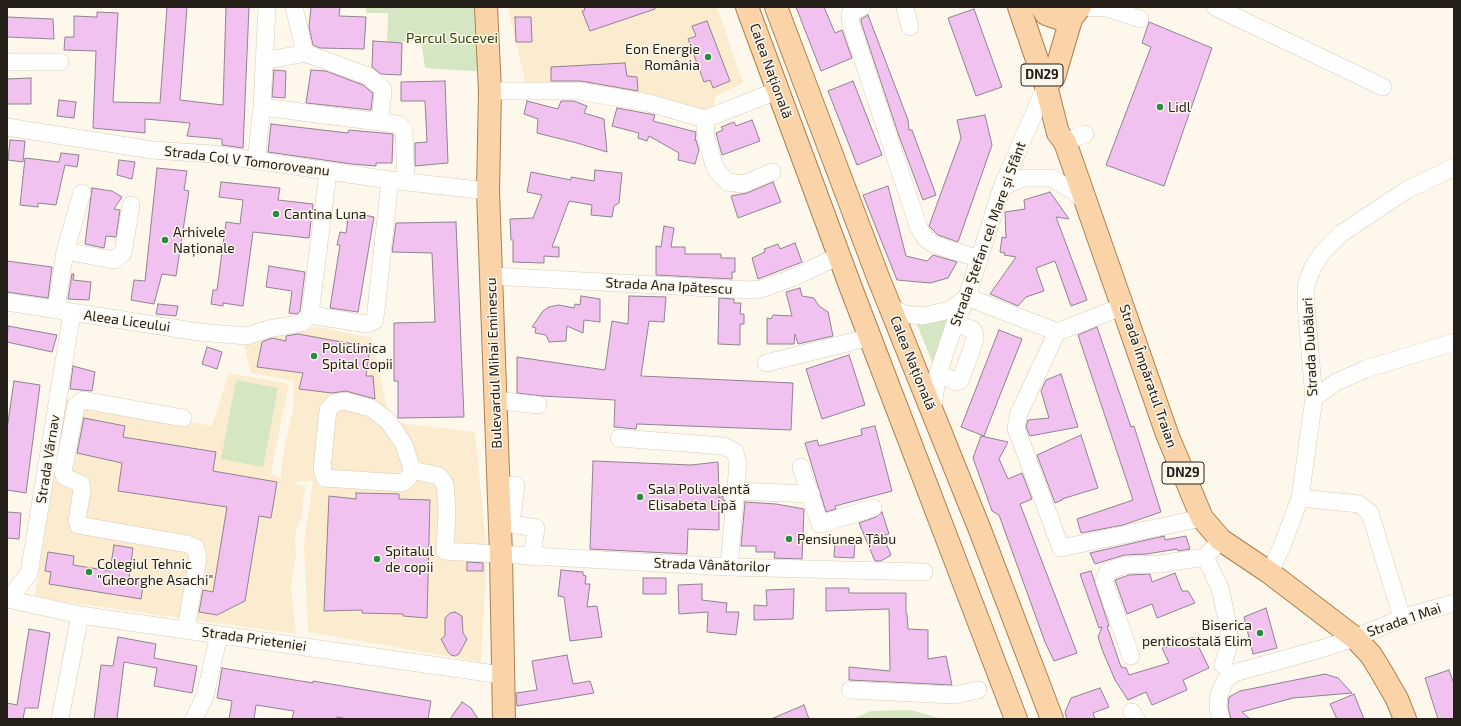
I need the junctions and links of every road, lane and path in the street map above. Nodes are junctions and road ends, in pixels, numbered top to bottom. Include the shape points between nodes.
1 (266, 7) edge
2 (294, 7) edge
3 (486, 7) edge
4 (747, 7) edge
5 (776, 7) edge
6 (862, 7) edge
7 (905, 7) edge
8 (1019, 7) edge
9 (1215, 7) edge
10 (1106, 8) edge
11 (1065, 11) edge
12 (1140, 19) dead end
13 (910, 27) dead end
14 (1029, 33) junction
15 (305, 53) junction
16 (264, 61) junction
17 (7, 62) edge
18 (60, 62) dead end
19 (1046, 86) junction
20 (1383, 87) dead end
21 (779, 90) junction
22 (490, 91) junction
23 (262, 107) junction
24 (705, 119) junction
25 (380, 122) junction
26 (7, 127) edge
27 (1085, 134) dead end
28 (1065, 142) junction
29 (256, 161) junction
30 (1454, 167) edge
31 (328, 172) junction
32 (772, 172) dead end
33 (398, 181) junction
34 (1002, 187) junction
35 (488, 191) junction
36 (82, 192) dead end
37 (1086, 203) junction
38 (131, 205) dead end
39 (65, 251) junction
40 (839, 256) junction
41 (979, 259) junction
42 (492, 276) junction
43 (967, 297) junction
44 (7, 302) edge
45 (889, 306) junction
46 (1124, 306) junction
47 (64, 312) junction
48 (310, 315) junction
49 (955, 323) junction
50 (1057, 332) junction
51 (871, 337) junction
52 (1454, 342) edge
53 (766, 363) dead end
54 (938, 373) junction
55 (1314, 398) junction
56 (495, 400) junction
57 (538, 405) dead end
58 (932, 412) junction
59 (183, 418) dead end
60 (619, 438) dead end
61 (801, 467) dead end
62 (412, 470) junction
63 (507, 485) junction
64 (736, 491) junction
65 (811, 494) junction
66 (1300, 498) junction
67 (873, 508) dead end
68 (1202, 518) junction
69 (1221, 540) junction
70 (501, 555) junction
71 (532, 557) junction
72 (1205, 557) junction
73 (729, 567) junction
74 (924, 572) dead end
75 (1270, 573) junction
76 (8, 599) edge
77 (1454, 603) edge
78 (80, 615) junction
79 (1402, 618) junction
80 (186, 629) junction
81 (219, 635) junction
82 (1355, 638) junction
83 (1131, 656) dead end
84 (1223, 665) dead end
85 (1382, 673) junction
86 (502, 675) junction
87 (850, 690) dead end
88 (978, 690) dead end
89 (1219, 718) edge
90 (60, 719) edge
91 (194, 719) edge
92 (504, 719) edge
93 (1016, 719) edge
94 (1052, 719) edge
95 (1405, 719) edge
96 (1421, 719) edge

1 - 16 street
2 - 15 street
3 - 22 main road, Bulevardul Mihai Eminescu
4 - 21 main road, Calea Națională
5 - 45 main road, Calea Națională
6 - 41 street via 850,14 851,24 919,228 932,244
7 - 13 street
8 - 14 main road, Strada Împăratul Traian / DN29
9 - 20 street
10 - 11 street
10 - 12 street
11 - 14 main road
11 - 19 main road, Strada Ștefan cel Mare și Sfânt via 1054,77
14 - 19 main road, Strada Împăratul Traian / DN29
15 - 16 street
15 - 25 street via 368,76 382,89
16 - 23 street
17 - 18 street
19 - 28 main road, Strada Împăratul Traian / DN29 via 1058,133
19 - 34 street, Strada Ștefan cel Mare și Sfânt
21 - 24 street
21 - 40 main road, Calea Națională
22 - 24 street via 580,91 649,103
22 - 35 main road, Bulevardul Mihai Eminescu
23 - 25 street
23 - 29 street
24 - 32 street via 706,138 715,168 727,182 743,184
25 - 33 street via 397,124 404,129
26 - 29 street, Strada Col V Tomoroveanu via 152,150 212,154
27 - 28 street
28 - 37 main road, Strada Împăratul Traian / DN29
29 - 31 street, Strada Col V Tomoroveanu
30 - 55 street, Strada Dubălari via 1405,191 1342,233 1312,267 1306,286 1306,305
31 - 33 street, Strada Col V Tomoroveanu
31 - 48 street
33 - 35 street, Strada Col V Tomoroveanu
33 - 48 street via 374,320 367,324
34 - 37 street via 1022,178 1051,178 1072,190
34 - 41 street, Strada Ștefan cel Mare și Sfânt
35 - 42 main road, Bulevardul Mihai Eminescu
36 - 39 street, Strada Vârnav
37 - 46 main road, Strada Împăratul Traian / DN29
38 - 39 street via 123,253 114,260
39 - 47 street, Strada Vârnav
40 - 42 street, Strada Ana Ipătescu via 792,278 761,289 748,290
40 - 51 main road, Calea Națională
41 - 43 street, Strada Ștefan cel Mare și Sfânt
42 - 56 main road, Bulevardul Mihai Eminescu
43 - 45 street via 950,310 923,316 904,314
43 - 49 street, Strada Ștefan cel Mare și Sfânt
43 - 50 street
44 - 47 street, Aleea Liceului
45 - 58 main road, Calea Națională
46 - 50 street
46 - 68 main road, Strada Împăratul Traian / DN29 via 1167,434
47 - 48 street, Aleea Liceului via 199,332 247,336 302,323
47 - 76 street, Strada Vârnav via 29,573
49 - 54 street, Strada Ștefan cel Mare și Sfânt
49 - 54 street via 973,330 976,340 960,381
50 - 68 street via 1019,413 1016,428 1061,548
51 - 53 street
51 - 93 main road, Calea Națională
52 - 55 street via 1366,369 1336,382
54 - 58 street, Strada Ștefan cel Mare și Sfânt
55 - 66 street, Strada Dubălari
56 - 57 street
56 - 63 main road, Bulevardul Mihai Eminescu
58 - 94 main road, Calea Națională
59 - 80 street via 83,400 76,406 63,472 65,477 81,484 78,525 195,547 198,558
60 - 64 street via 724,446 735,452 738,463
61 - 65 street
62 - 62 street via 404,444 388,421 371,408 344,401 334,403 328,410 322,469 325,478 402,483
62 - 70 street, Strada Vânătorilor via 439,476 445,484 447,512 444,551
63 - 70 main road, Bulevardul Mihai Eminescu
63 - 71 street via 511,524 536,528
64 - 65 street
64 - 73 street
65 - 67 street via 820,524
66 - 75 street, Strada Dubălari
66 - 79 street via 1359,504 1370,513
68 - 69 main road, Strada Împăratul Traian / DN29
69 - 72 street
69 - 75 main road, Strada Împăratul Traian / DN29
70 - 71 street, Strada Vânătorilor
70 - 86 main road, Bulevardul Mihai Eminescu
71 - 73 street, Strada Vânătorilor
72 - 83 street via 1160,564 1125,565 1108,571 1104,581
72 - 84 street via 1220,588 1227,620 1230,642
73 - 74 street, Strada Vânătorilor
75 - 82 main road, Strada Împăratul Traian / DN29
76 - 78 street, Strada Prieteniei
77 - 79 street, Strada 1 Mai
78 - 80 street, Strada Prieteniei
78 - 90 street
79 - 82 street, Strada 1 Mai
80 - 81 street, Strada Prieteniei
81 - 86 street, Strada Prieteniei
81 - 91 street via 205,696
82 - 85 main road, Strada Împăratul Traian / DN29 via 1371,655
82 - 89 street, Strada 1 Mai via 1234,672 1225,681 1219,694
85 - 95 main road, Strada Împăratul Traian / DN29 via 1398,699
85 - 96 main road, Strada Împăratul Traian / DN29 via 1403,687
86 - 92 main road, Bulevardul Mihai Eminescu
87 - 88 street via 954,694

